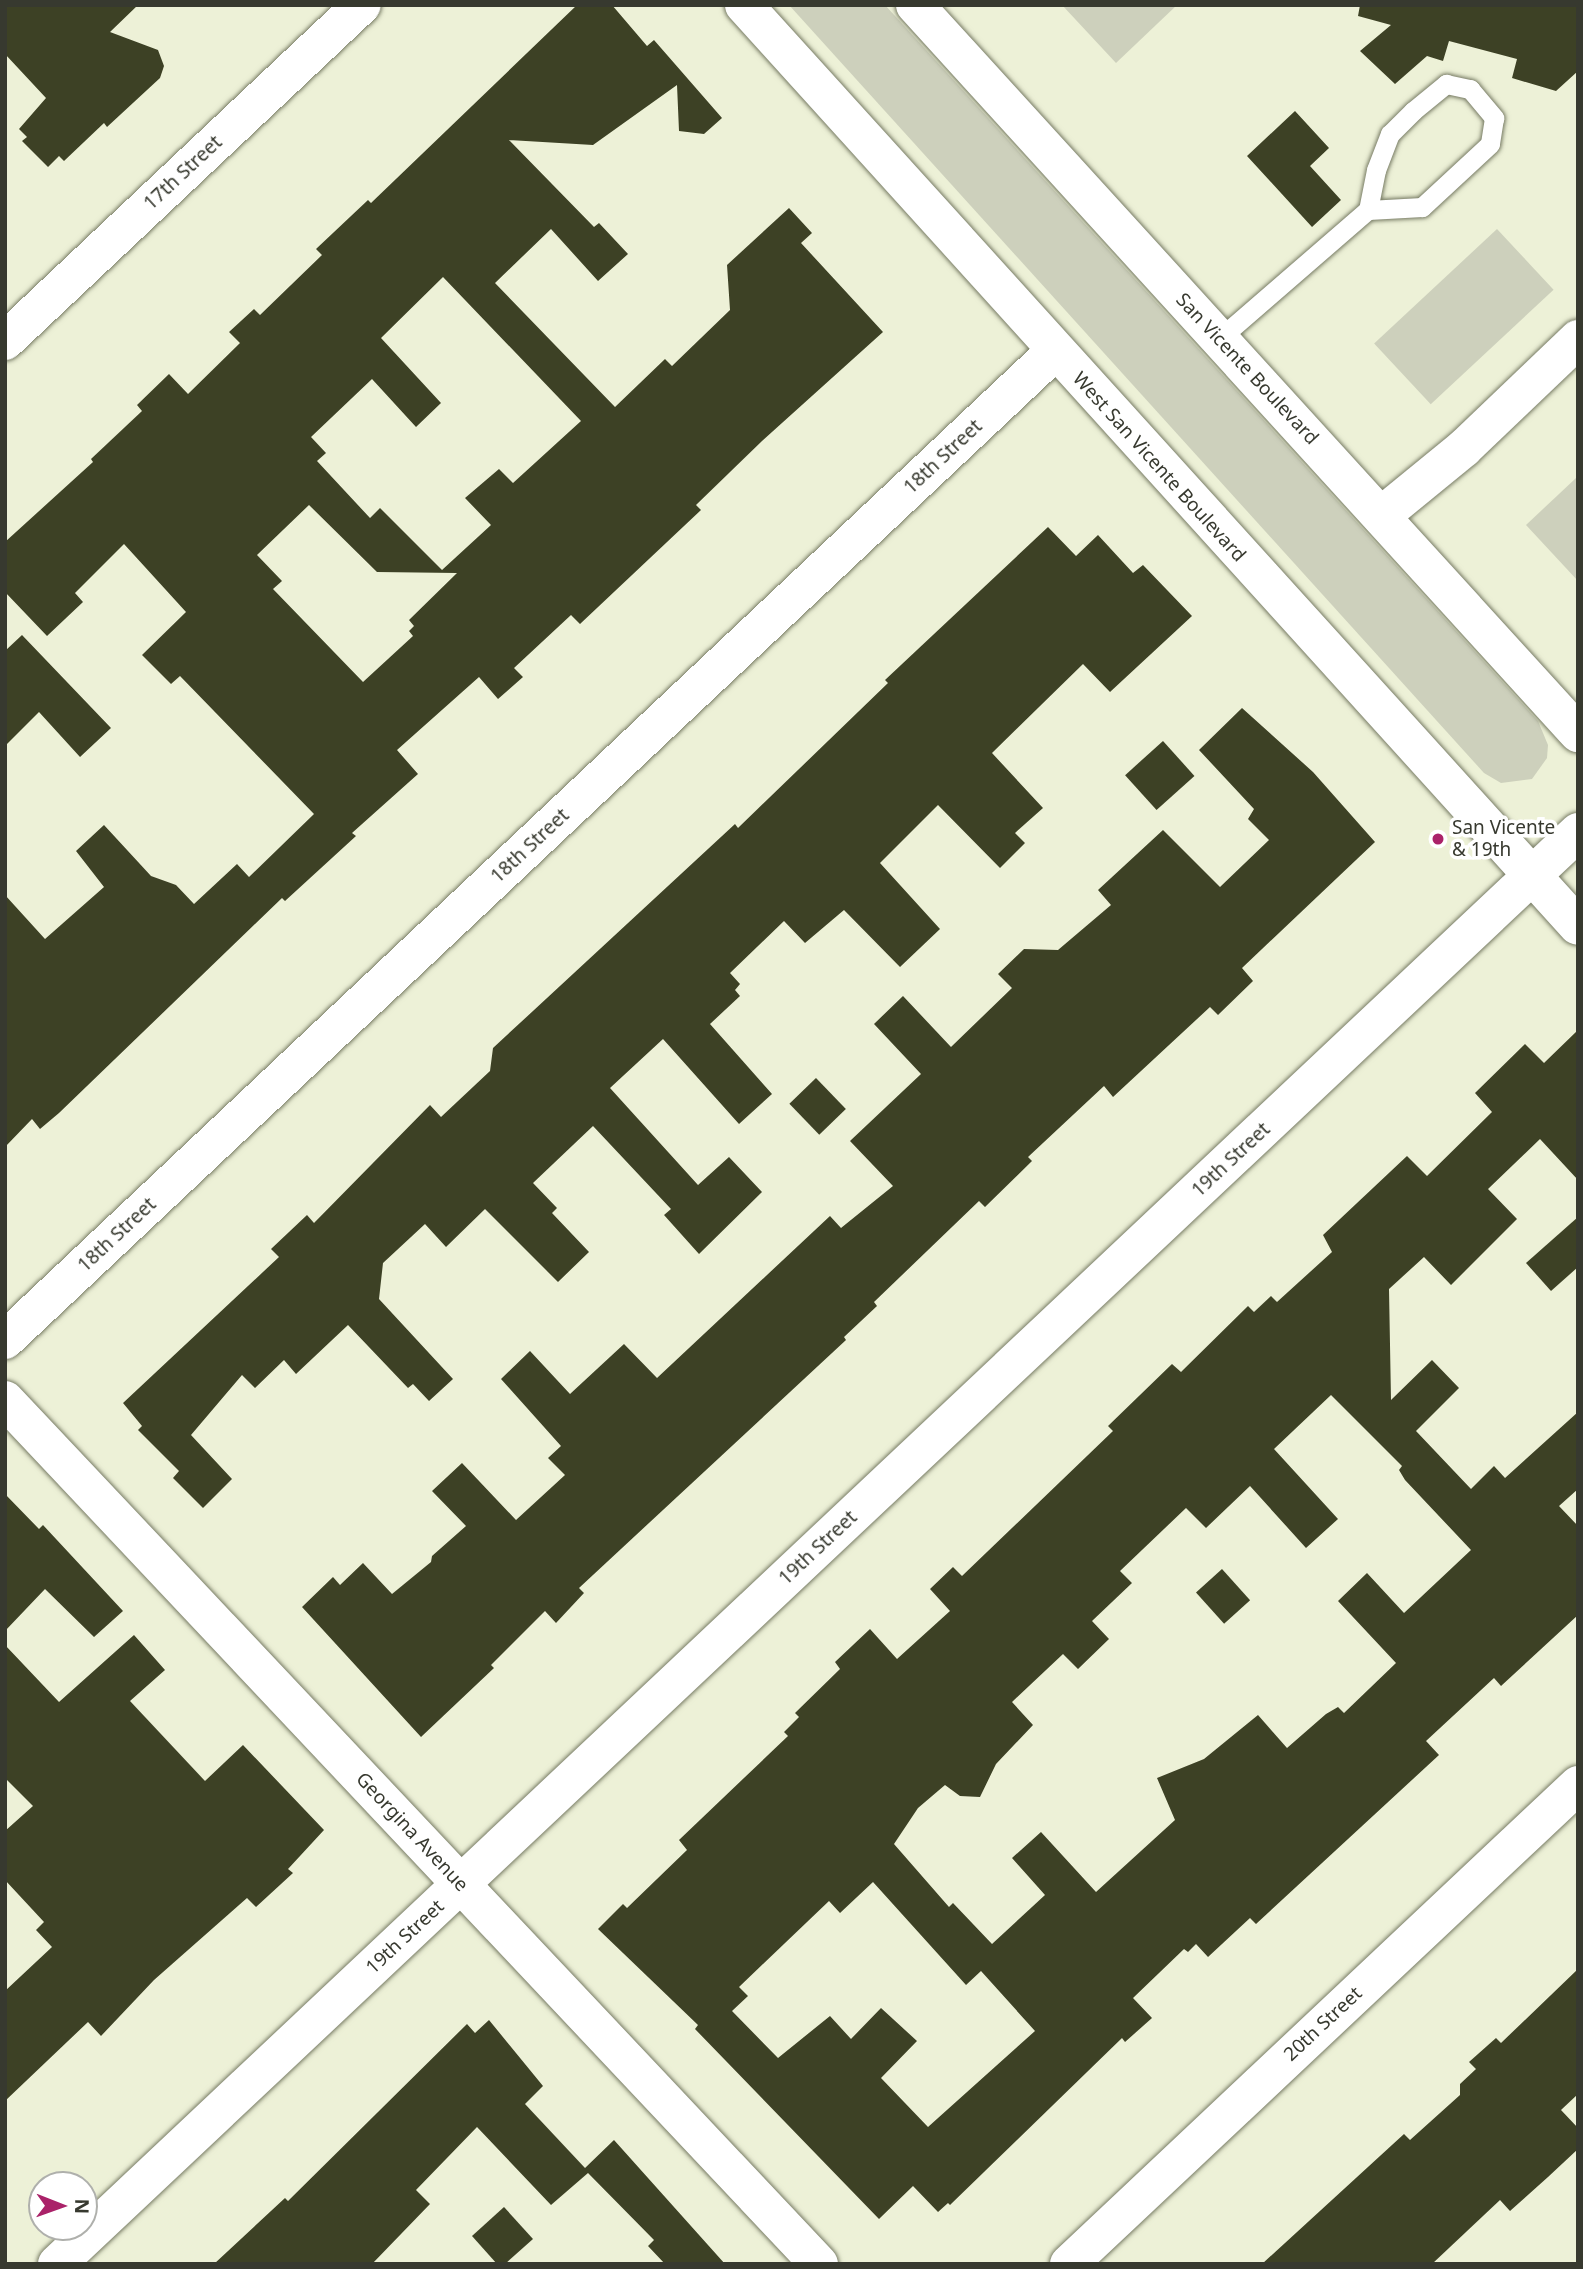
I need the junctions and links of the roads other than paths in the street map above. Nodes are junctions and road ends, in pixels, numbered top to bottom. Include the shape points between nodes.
1 (362, 5) edge
2 (744, 5) edge
3 (915, 5) edge
4 (1368, 210) junction
5 (9, 329) edge
6 (1220, 338) junction
7 (1578, 339) edge
8 (1054, 352) junction
9 (1381, 516) junction
10 (1578, 733) edge
11 (1578, 832) edge
12 (1533, 876) junction
13 (1578, 926) edge
14 (5, 1340) edge
15 (5, 1400) edge
16 (1578, 1785) edge
17 (461, 1884) junction
18 (57, 2264) edge
19 (819, 2264) edge
20 (1069, 2264) edge

1 - 5 street, 17th Street
2 - 8 street, West San Vicente Boulevard
3 - 6 street, San Vicente Boulevard
4 - 4 lane via 1376,170 1391,134 1446,84 1470,89 1494,118 1490,144 1422,208
4 - 6 lane
6 - 9 street, San Vicente Boulevard
7 - 9 street via 1464,448
8 - 12 street, West San Vicente Boulevard
8 - 14 street, 18th Street
9 - 10 street, San Vicente Boulevard
11 - 12 street, 19th Street
12 - 13 street, West San Vicente Boulevard
12 - 17 street, 19th Street
15 - 17 street, Georgina Avenue
16 - 20 street, 20th Street
17 - 18 street, 19th Street
17 - 19 street, Georgina Avenue

